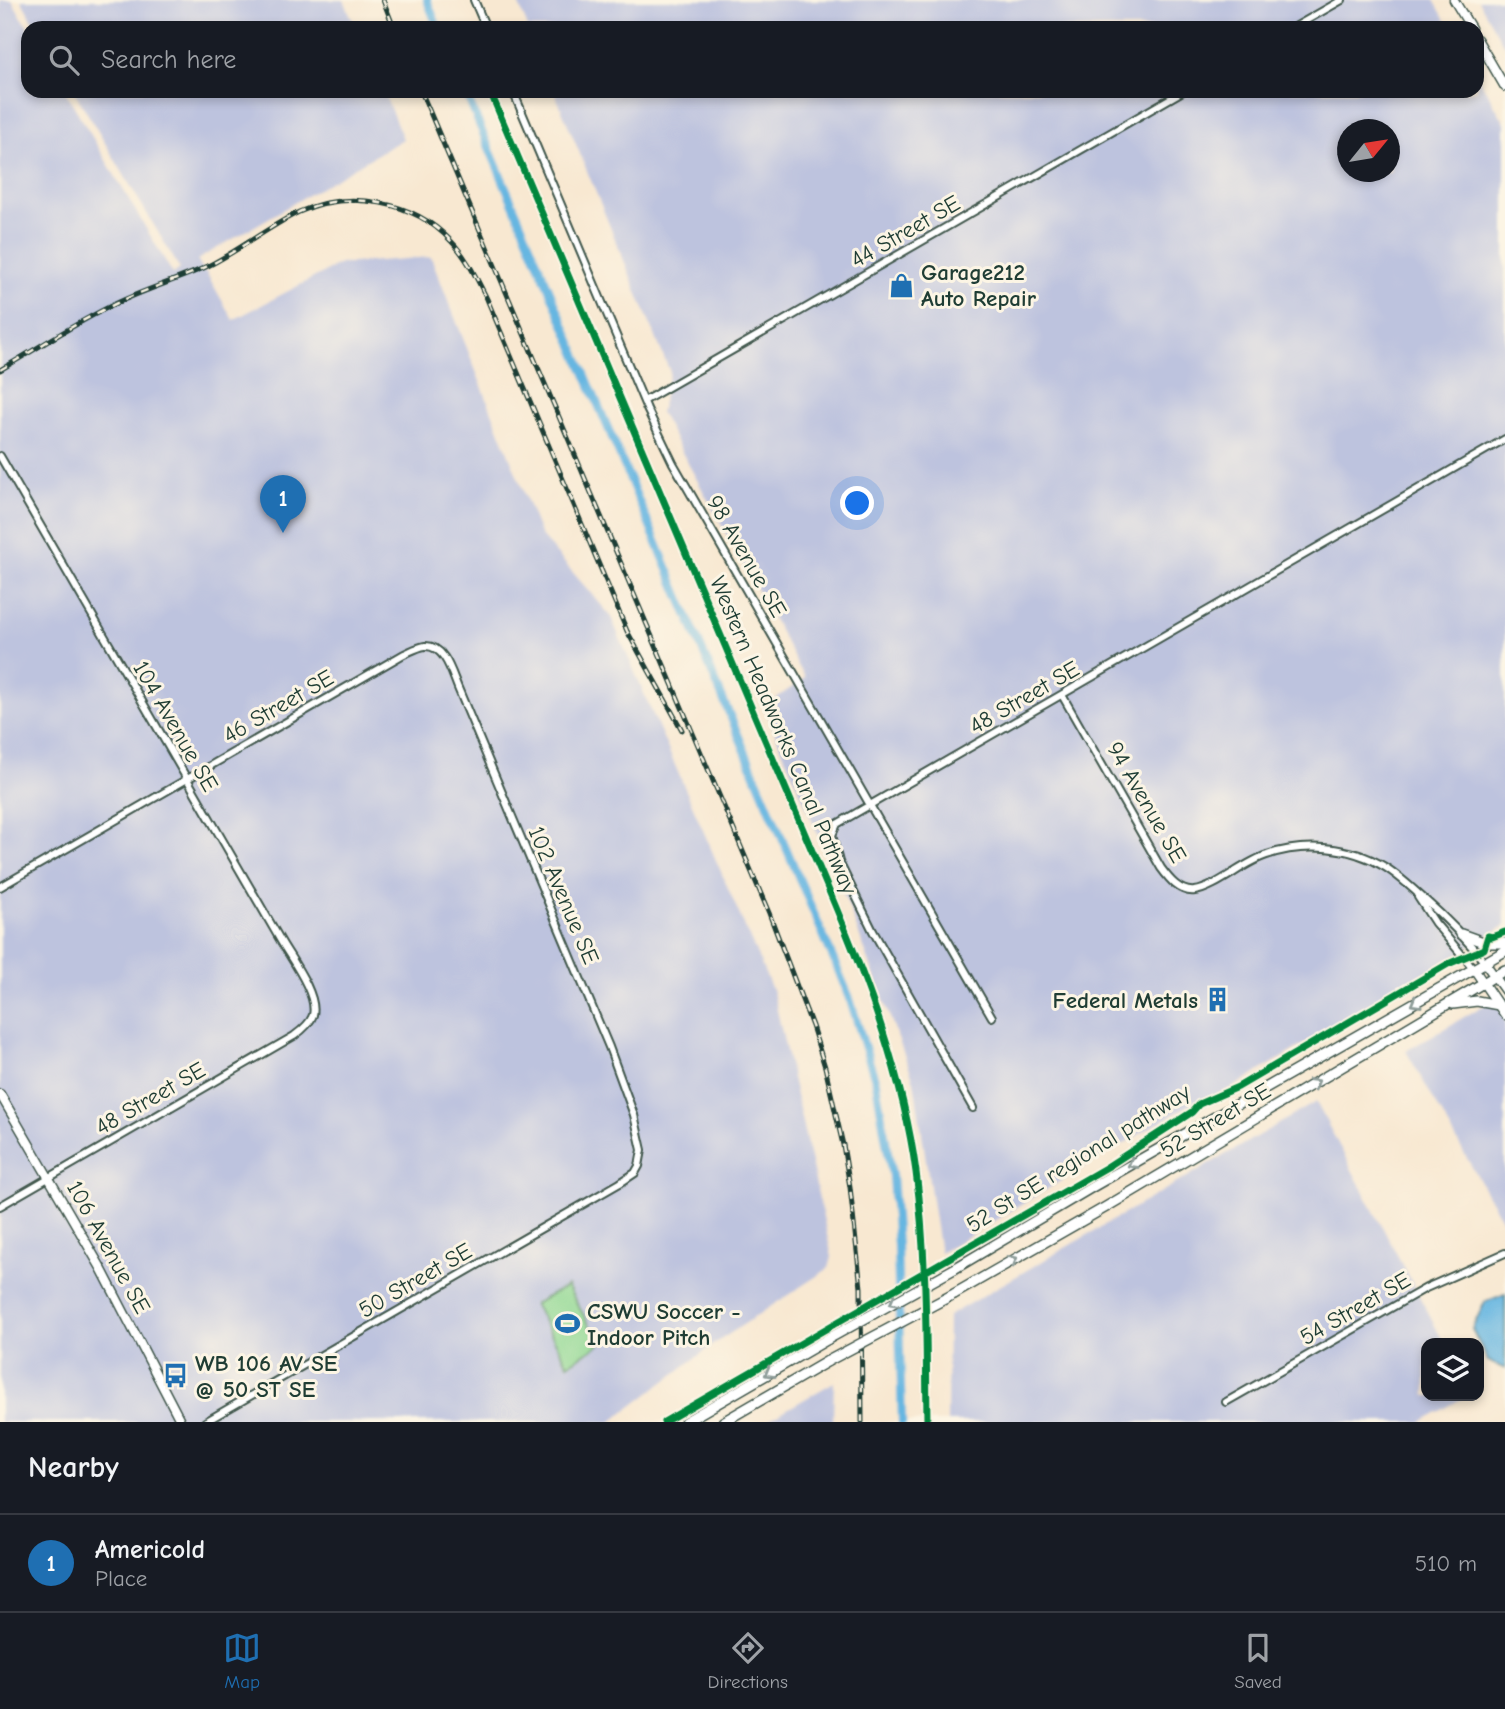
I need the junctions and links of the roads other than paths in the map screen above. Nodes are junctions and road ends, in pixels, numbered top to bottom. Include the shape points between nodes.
1 (474, 0) edge
2 (1342, 0) edge
3 (1454, 0) edge
4 (483, 21) edge
5 (1305, 21) edge
6 (1467, 21) edge
7 (1484, 51) edge
8 (1505, 88) edge
9 (516, 98) edge
10 (1171, 98) edge
11 (644, 401) junction
12 (1505, 439) edge
13 (0, 456) edge
14 (431, 646) joint
15 (1062, 695) junction
16 (187, 779) junction
17 (870, 806) junction
18 (0, 887) edge
19 (1413, 889) junction
20 (1461, 934) junction
21 (1505, 943) edge
22 (1505, 951) edge
23 (1485, 963) junction
24 (1474, 969) junction
25 (1505, 970) edge
26 (1495, 976) junction
27 (1484, 982) junction
28 (1505, 992) edge
29 (1447, 1004) junction
30 (1499, 1005) junction
31 (1505, 1015) edge
32 (313, 1016) joint
33 (992, 1017) dead end
34 (0, 1094) edge
35 (973, 1108) dead end
36 (639, 1166) joint
37 (48, 1177) junction
38 (0, 1206) edge
39 (1505, 1253) edge
40 (1226, 1402) dead end
41 (181, 1422) edge
42 (205, 1422) edge
43 (685, 1422) edge
44 (723, 1422) edge

1 - 4 street
2 - 5 street
3 - 6 street
7 - 8 street
9 - 11 street, 98 Avenue SE
10 - 11 street, 44 Street SE
11 - 17 street, 98 Avenue SE via 673,463
12 - 15 street, 48 Street SE
13 - 16 street, 104 Avenue SE
14 - 16 street, 46 Street SE via 404,654
14 - 36 street, 102 Avenue SE via 443,656 458,688 609,1047 634,1115 642,1150
15 - 17 street, 48 Street SE
15 - 19 street, 94 Avenue SE via 1161,868 1176,885 1196,891 1264,856 1286,849 1322,847 1385,867
16 - 18 street, 46 Street SE
16 - 32 street, 104 Avenue SE via 309,991
17 - 33 street, 98 Avenue SE
17 - 35 street, 48 Street SE via 837,824 832,835 839,862
19 - 20 street, 94 Avenue SE
19 - 24 street, 94 Avenue SE
20 - 21 main road via 1486,943
20 - 23 street, 94 Avenue SE
22 - 23 main road, 52 Street SE
23 - 24 main road, 52 Street SE
23 - 26 street, 94 Avenue SE
24 - 27 street, 94 Avenue SE
24 -> 43 main road, 52 Street SE, bridge
25 - 26 main road, 52 Street SE
26 - 27 main road, 52 Street SE
26 - 28 street, 94 Avenue SE
27 - 29 main road, 52 Street SE
27 - 30 street, 94 Avenue SE
29 - 30 main road via 1477,1001
44 -> 29 main road, 52 Street SE, bridge via 1106,1207
30 - 31 street, 94 Avenue SE
32 - 37 street, 48 Street SE via 294,1036
34 - 37 street, 106 Avenue SE
36 - 42 street, 50 Street SE via 620,1183
37 - 38 street, 48 Street SE
37 - 41 street, 106 Avenue SE
39 - 40 street, 54 Street SE via 1426,1288

